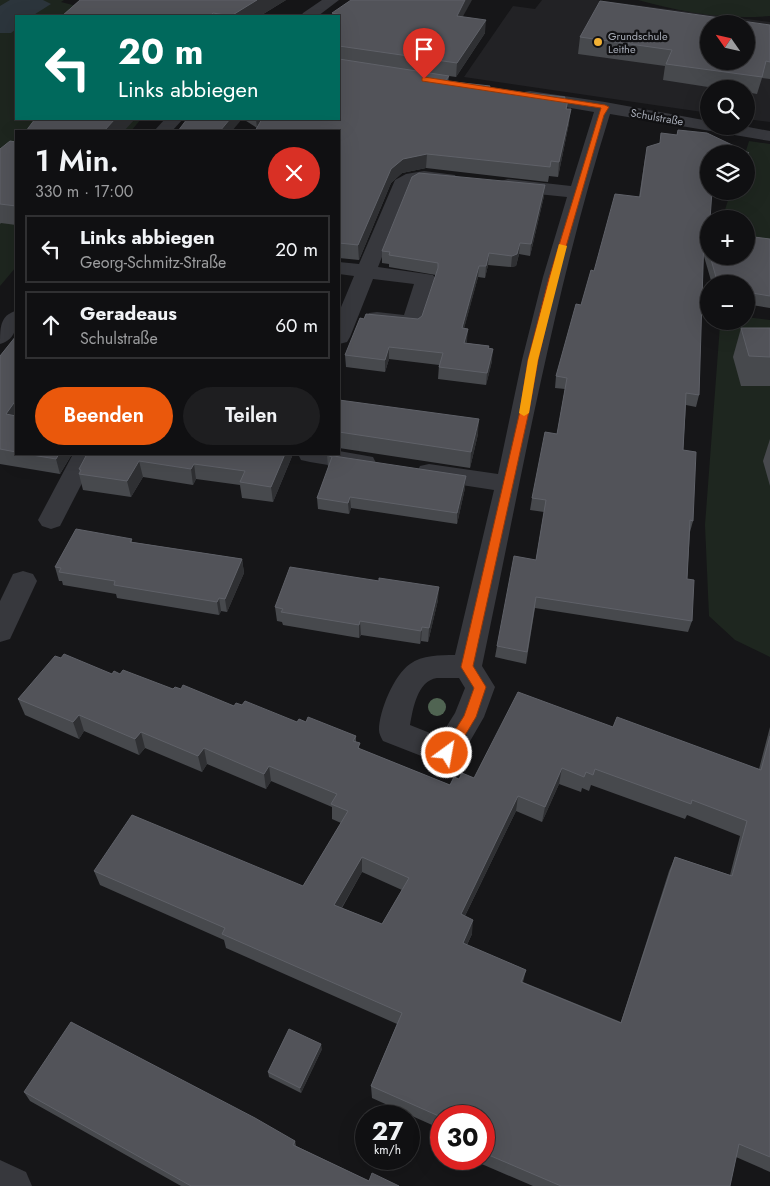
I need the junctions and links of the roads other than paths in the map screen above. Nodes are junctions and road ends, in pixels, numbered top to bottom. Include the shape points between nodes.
1 (332, 0) edge
2 (310, 15) edge
3 (517, 94) edge
4 (605, 107) junction
5 (173, 120) edge
6 (700, 125) edge
7 (164, 130) edge
8 (755, 134) edge
9 (770, 136) edge
10 (464, 180) edge
11 (492, 183) edge
12 (578, 192) junction
13 (340, 268) edge
14 (366, 272) junction
15 (343, 314) edge
16 (15, 318) edge
17 (340, 331) edge
18 (0, 337) edge
19 (84, 455) edge
20 (317, 455) edge
21 (382, 465) edge
22 (411, 470) edge
23 (507, 484) junction
24 (51, 520) dead end
25 (23, 581) dead end
26 (0, 631) edge
27 (467, 667) dead end
28 (0, 1180) edge
29 (12, 1186) edge

1 - 2 street
3 - 4 street, Schulstraße
4 - 6 street, Schulstraße
4 - 12 street
5 - 7 street
8 - 9 street, Schulstraße
10 - 14 street via 420,176 402,184
11 - 12 street
12 - 23 street via 533,360
13 - 14 street
14 - 15 street
14 - 15 street via 426,279 412,322
15 - 17 street
16 - 18 street
19 - 24 street
20 - 21 street
22 - 23 street
23 - 27 street
25 - 26 street
28 - 29 street

